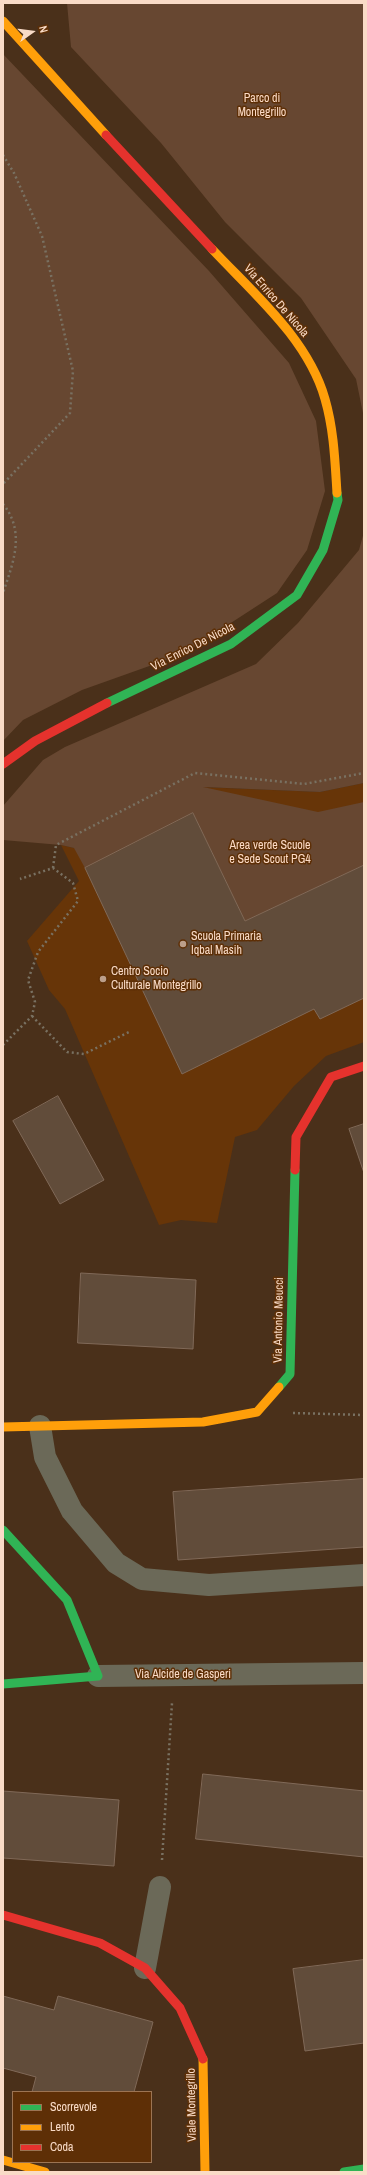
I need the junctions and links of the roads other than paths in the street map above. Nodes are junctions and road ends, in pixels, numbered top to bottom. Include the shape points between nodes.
1 (3, 21) edge
2 (3, 764) edge
3 (364, 1066) edge
4 (3, 1426) edge
5 (40, 1426) junction
6 (3, 1530) edge
7 (364, 1575) edge
8 (364, 1673) edge
9 (98, 1676) junction
10 (3, 1684) edge
11 (160, 1887) road end
12 (3, 1915) edge
13 (145, 1968) junction
14 (14, 2163) edge
15 (364, 2169) edge
16 (45, 2172) edge
17 (204, 2172) edge
18 (344, 2172) edge

1 - 2 street, Via Enrico De Nicola via 276,317 306,355 325,399 333,443 338,500 324,550 297,595 263,622 231,644 81,715 35,740
3 - 5 street, Via Antonio Meucci via 331,1077 296,1137 290,1374 257,1412 203,1422
4 - 5 street
5 - 7 street via 45,1457 72,1511 116,1563 142,1579 209,1585
6 - 9 street via 67,1600
8 - 9 street, Via Alcide de Gasperi
9 - 10 street, Via Alcide de Gasperi
11 - 13 street
12 - 13 street, Viale Montegrillo via 100,1943
13 - 17 street, Viale Montegrillo via 180,2008 204,2060
14 - 16 street
15 - 18 street

